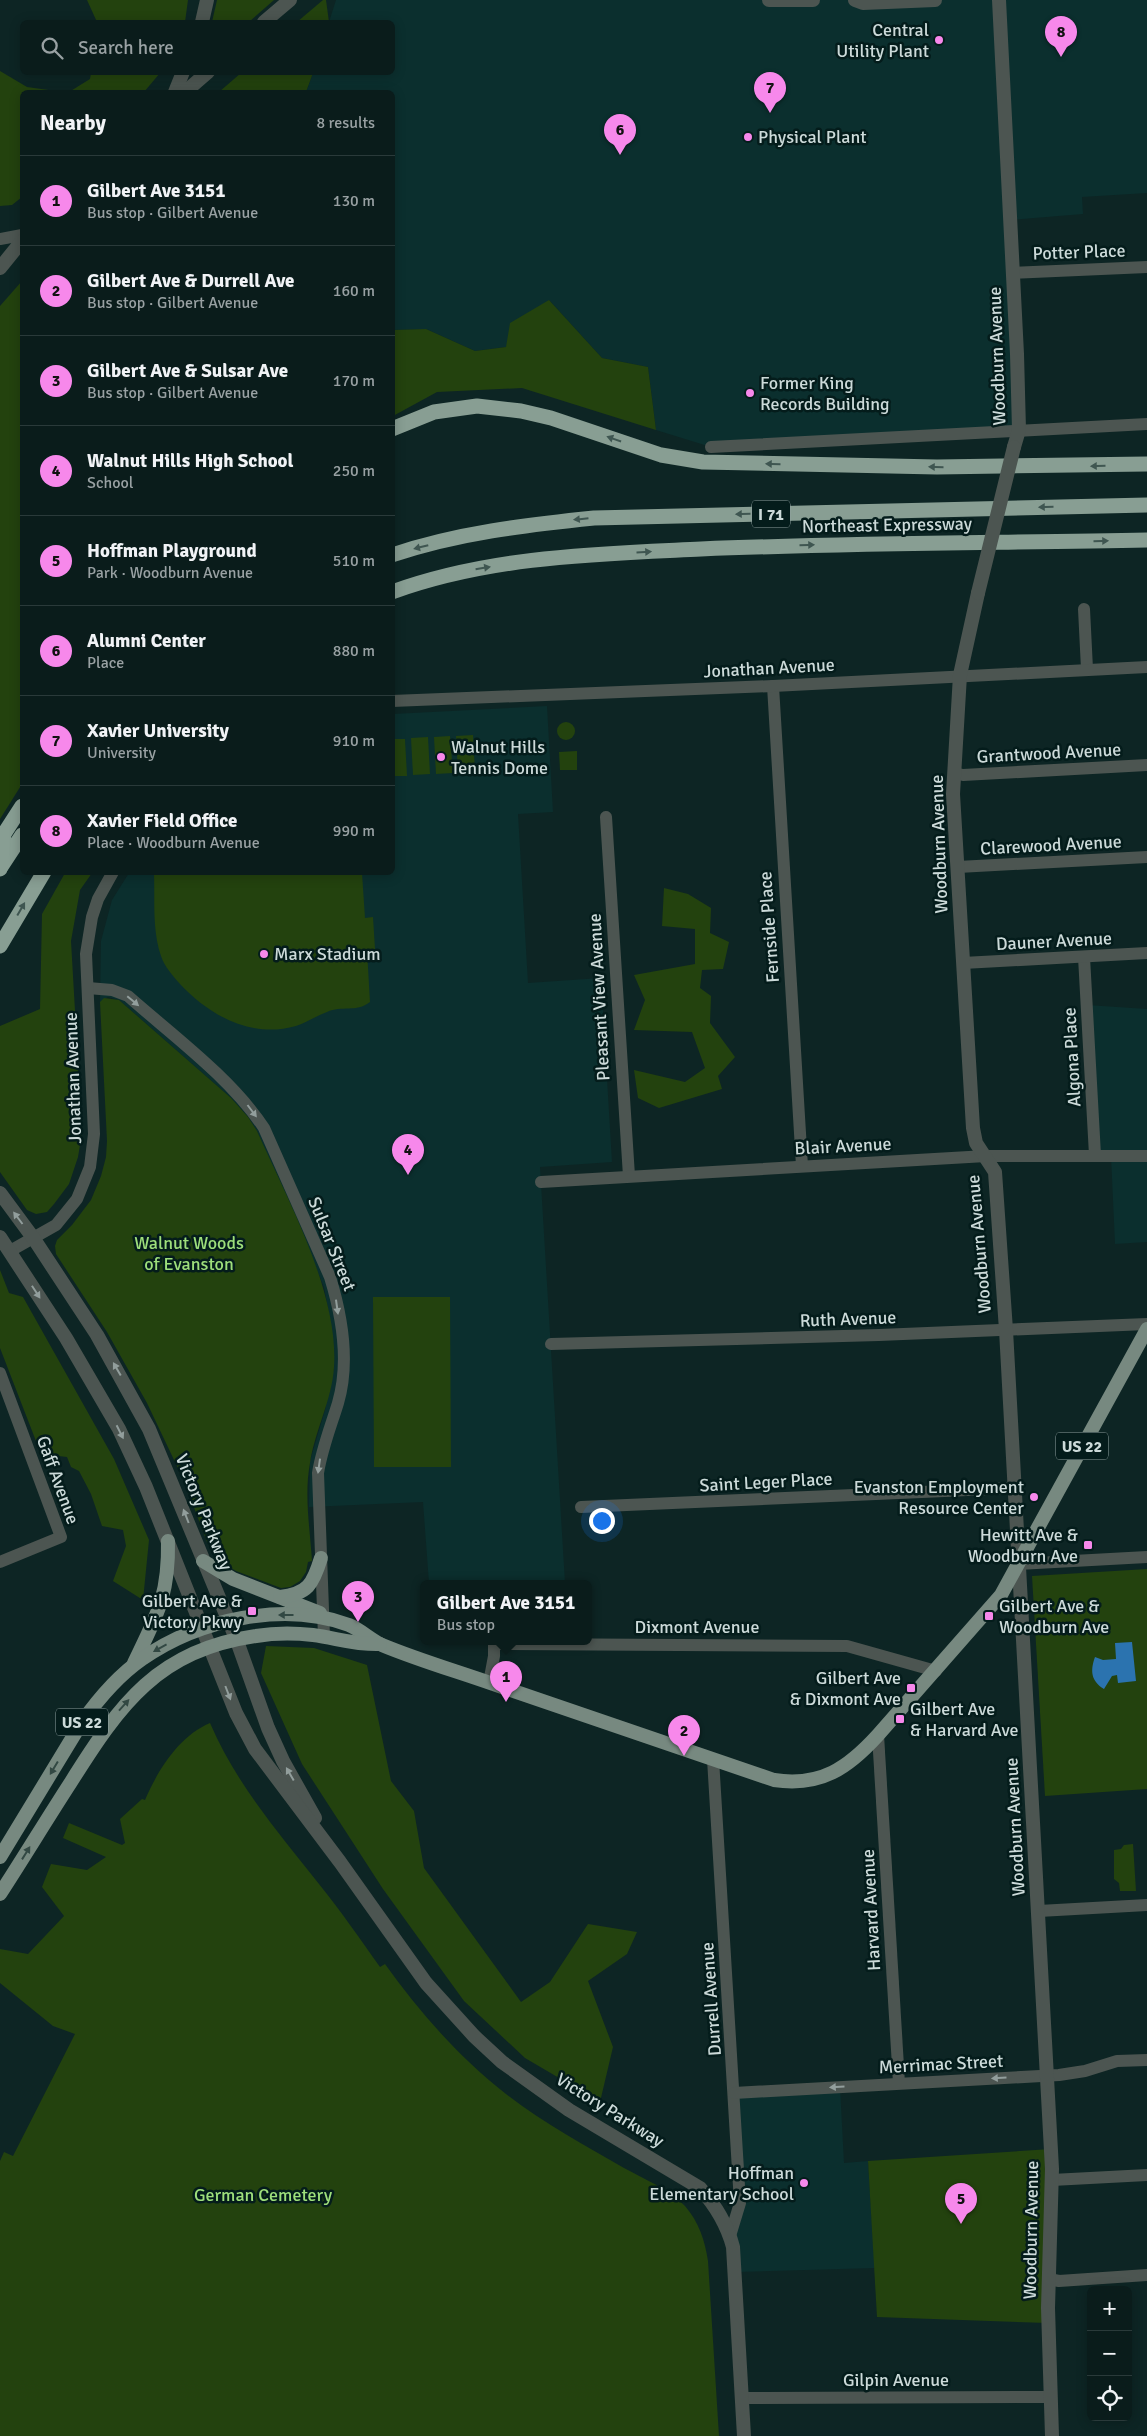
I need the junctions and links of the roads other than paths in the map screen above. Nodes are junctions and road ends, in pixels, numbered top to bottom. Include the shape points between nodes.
1 (207, 0) edge
2 (290, 0) edge
3 (769, 0) edge
4 (813, 0) edge
5 (856, 0) edge
6 (935, 0) edge
7 (999, 0) edge
8 (202, 20) edge
9 (266, 20) edge
10 (182, 75) edge
11 (205, 75) edge
12 (177, 90) edge
13 (187, 90) edge
14 (20, 235) edge
15 (0, 239) edge
16 (20, 243) edge
17 (1147, 267) edge
18 (0, 268) edge
19 (1013, 273) junction
20 (1147, 424) edge
21 (395, 428) edge
22 (1019, 430) junction
23 (711, 447) dead end
24 (1147, 464) edge
25 (1147, 505) edge
26 (1147, 540) edge
27 (395, 554) edge
28 (395, 591) edge
29 (1084, 609) dead end
30 (1147, 667) edge
31 (1087, 669) junction
32 (960, 675) junction
33 (773, 686) junction
34 (395, 701) edge
35 (1147, 765) edge
36 (954, 773) junction
37 (20, 809) edge
38 (606, 817) dead end
39 (20, 838) edge
40 (1147, 857) edge
41 (958, 867) junction
42 (0, 869) edge
43 (42, 875) edge
44 (111, 875) edge
45 (0, 946) edge
46 (1147, 953) edge
47 (1084, 957) junction
48 (963, 963) junction
49 (88, 988) junction
50 (1095, 1155) junction
51 (986, 1156) junction
52 (1147, 1156) edge
53 (802, 1166) junction
54 (629, 1176) junction
55 (541, 1182) dead end
56 (0, 1193) edge
57 (0, 1236) edge
58 (34, 1239) junction
59 (10, 1252) junction
60 (1147, 1324) edge
61 (1147, 1329) edge
62 (1006, 1330) junction
63 (551, 1344) dead end
64 (0, 1373) edge
65 (1013, 1488) junction
66 (581, 1507) dead end
67 (168, 1541) junction
68 (1147, 1557) edge
69 (321, 1558) junction
70 (203, 1561) junction
71 (0, 1562) edge
72 (1018, 1564) junction
73 (279, 1597) junction
74 (323, 1617) junction
75 (229, 1622) junction
76 (204, 1629) junction
77 (324, 1637) junction
78 (236, 1640) junction
79 (381, 1644) junction
80 (494, 1645) edge
81 (592, 1645) edge
82 (211, 1647) junction
83 (133, 1666) junction
84 (936, 1671) junction
85 (488, 1683) junction
86 (878, 1736) junction
87 (713, 1759) junction
88 (0, 1856) edge
89 (340, 1862) junction
90 (0, 1894) edge
91 (1147, 1904) edge
92 (1039, 1911) junction
93 (1147, 2060) edge
94 (1048, 2076) junction
95 (899, 2083) junction
96 (734, 2093) junction
97 (1147, 2175) edge
98 (1052, 2180) junction
99 (730, 2236) junction
100 (1147, 2275) edge
101 (1049, 2279) junction
102 (1049, 2397) junction
103 (743, 2398) junction
104 (744, 2436) edge
105 (1052, 2436) edge

1 - 8 street
2 - 9 street
3 - 4 street
5 - 6 street via 863,3
7 - 19 street, Woodburn Avenue
10 - 12 street
11 - 13 street
14 - 15 street
16 - 18 street
17 - 19 street, Potter Place
19 - 22 street, Woodburn Avenue
20 - 22 street
24 -> 21 highway via 937,467 703,462 661,456 521,410 477,406 434,412
22 - 23 street
22 - 32 street, Woodburn Avenue, bridge
25 -> 27 highway, Northeast Expressway / I 71 via 594,518 522,525
28 -> 26 highway, Northeast Expressway / I 71 via 471,570 599,554 788,546
29 - 31 street
30 - 31 street, Jonathan Avenue
31 - 32 street, Jonathan Avenue
32 - 33 street, Jonathan Avenue
32 - 36 street, Woodburn Avenue
33 - 34 street, Jonathan Avenue
33 - 53 street, Fernside Place
35 - 36 street, Grantwood Avenue
36 - 41 street, Woodburn Avenue
37 - 42 highway via 4,834
38 - 54 street, Pleasant View Avenue
39 - 42 highway
40 - 41 street, Clarewood Avenue
41 - 48 street, Woodburn Avenue
45 -> 43 highway
44 - 49 street, Jonathan Avenue via 92,917 86,954
46 - 47 street, Dauner Avenue
47 - 48 street, Dauner Avenue
47 - 50 street, Algona Place
48 - 51 street, Woodburn Avenue via 973,1128 976,1143
49 - 58 street, Jonathan Avenue via 94,1134 90,1167 84,1186 69,1211 56,1225
49 -> 69 street, Sulsar Street via 112,990 128,996 228,1084 247,1105 264,1128 330,1277 336,1297 344,1363 338,1402 318,1473
50 - 51 street, Blair Avenue
50 - 52 street, Blair Avenue
51 - 53 street, Blair Avenue
51 - 62 street, Woodburn Avenue via 995,1172
53 - 54 street, Blair Avenue
54 - 55 street, Blair Avenue
58 -> 56 street, Victory Parkway
57 - 59 street, Victory Parkway
58 - 59 street, Jonathan Avenue
70 -> 58 street, Victory Parkway via 149,1429 127,1386
59 -> 67 street, Victory Parkway via 66,1338 119,1429
60 - 62 street, Ruth Avenue
61 - 72 main road, US 22
62 - 63 street, Ruth Avenue
62 - 65 street, Woodburn Avenue
64 - 71 street, Gaff Avenue via 62,1538
65 - 66 street, Saint Leger Place
65 - 72 street, Woodburn Avenue
67 - 76 street, Victory Parkway
67 - 83 main road via 168,1573 160,1610
68 - 72 street
69 - 73 main road via 309,1586 295,1595
69 - 74 street, Sulsar Street
70 - 73 main road via 233,1579
70 - 75 street, Victory Parkway
72 - 84 main road, US 22 via 1001,1595
72 - 92 street, Woodburn Avenue
73 - 74 main road
74 -> 75 main road, US 22 via 257,1616
74 - 77 street, Sulsar Street
74 - 79 main road, US 22 via 350,1626
75 - 76 main road, US 22
75 - 78 street, Victory Parkway
76 - 82 street, Victory Parkway
76 -> 83 main road, US 22 via 170,1643
77 - 78 main road, US 22 via 270,1635
77 - 79 main road, US 22
78 - 82 main road, US 22
89 -> 78 street, Victory Parkway via 283,1761
79 - 85 main road, US 22
80 - 85 street, Dixmont Avenue
81 - 84 street, Dixmont Avenue via 848,1646
82 -> 89 street, Victory Parkway via 236,1713 255,1749
90 -> 82 main road, US 22 via 115,1715 159,1673 196,1651
83 -> 88 main road, US 22 via 82,1722
84 - 86 main road, US 22
85 - 87 main road, US 22
86 - 87 main road, US 22 via 860,1755 818,1780 774,1780
86 - 95 street, Harvard Avenue
87 - 96 street, Durrell Avenue
89 - 99 street, Victory Parkway via 426,1983 474,2036 502,2062 569,2110 700,2188 716,2207
91 - 92 street
92 - 94 street, Woodburn Avenue
93 - 94 street, Merrimac Street via 1117,2062 1085,2072
94 -> 95 street, Merrimac Street
94 - 98 street, Woodburn Avenue
95 -> 96 street, Merrimac Street
96 - 99 street, Durrell Avenue via 740,2203
97 - 98 street
98 - 101 street, Woodburn Avenue
99 - 103 street, Victory Parkway
100 - 101 street
101 - 102 street, Woodburn Avenue
102 - 103 street, Gilpin Avenue
102 - 105 street, Woodburn Avenue
103 - 104 street, Victory Parkway

